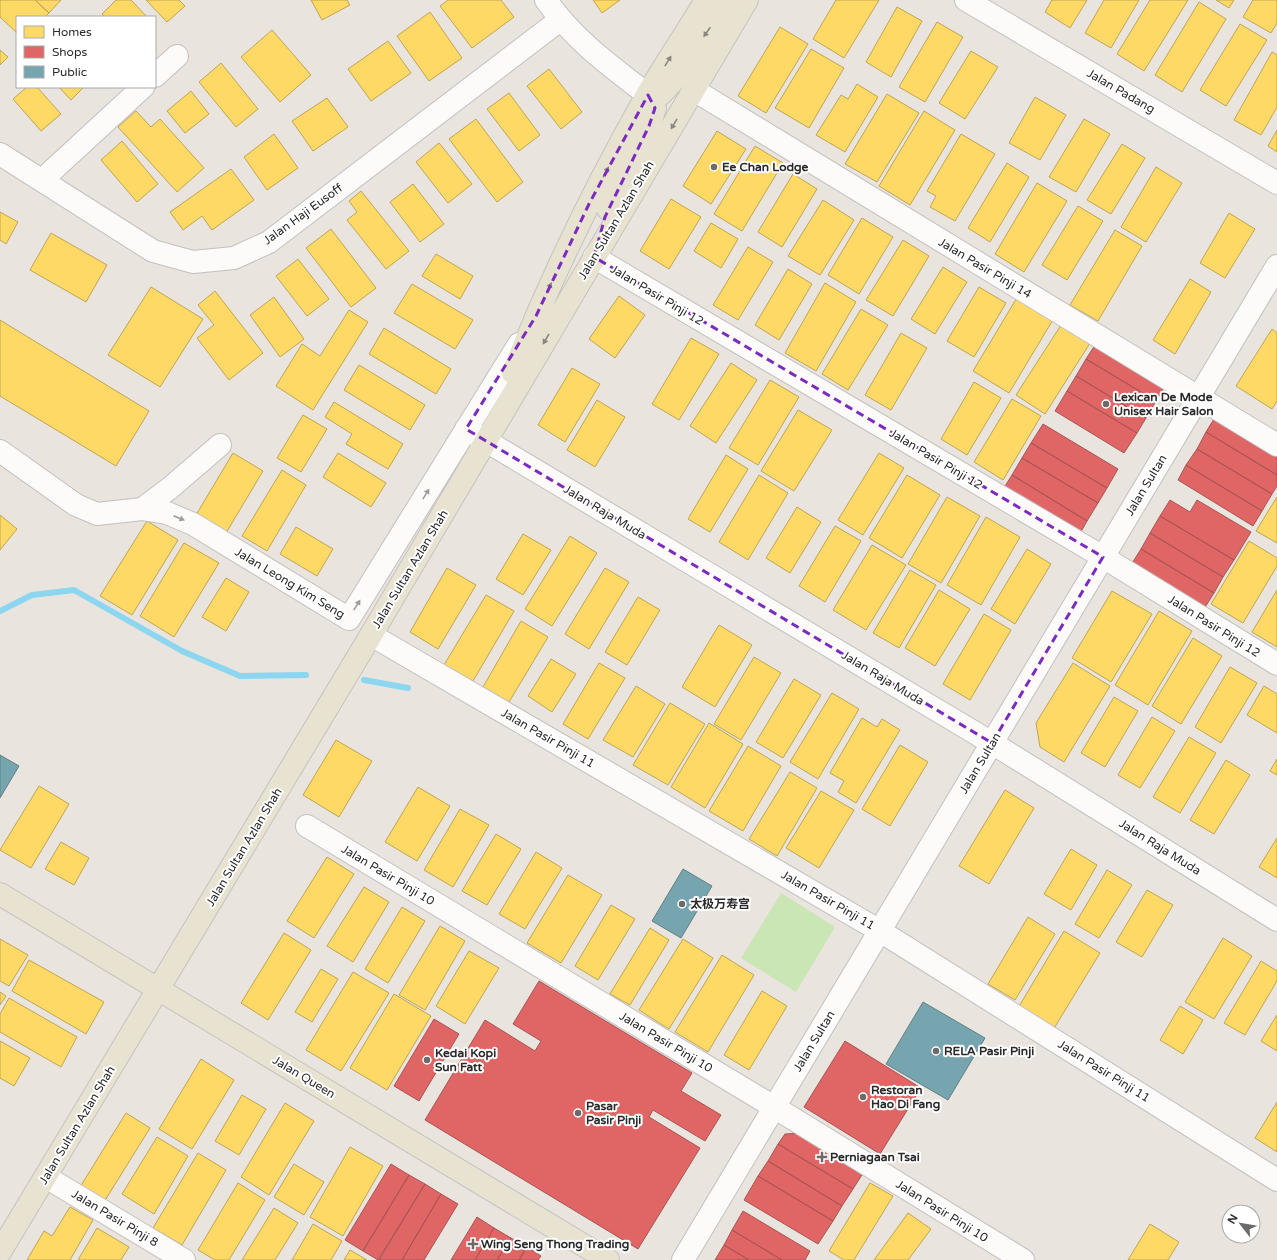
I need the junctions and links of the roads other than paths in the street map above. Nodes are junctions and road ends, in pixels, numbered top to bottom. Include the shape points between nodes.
1 (546, 0) edge
2 (706, 0) edge
3 (730, 0) edge
4 (747, 0) edge
5 (966, 0) edge
6 (560, 20) junction
7 (176, 56) dead end
8 (156, 75) edge
9 (142, 88) edge
10 (694, 90) junction
11 (648, 94) junction
12 (0, 154) edge
13 (42, 180) junction
14 (1277, 183) edge
15 (594, 257) junction
16 (1277, 266) edge
17 (536, 316) junction
18 (1198, 398) junction
19 (466, 429) junction
20 (486, 441) junction
21 (220, 445) dead end
22 (1277, 445) edge
23 (0, 451) edge
24 (142, 509) junction
25 (1103, 557) junction
26 (371, 635) junction
27 (1277, 664) edge
28 (992, 743) junction
29 (307, 826) dead end
30 (0, 894) edge
31 (1277, 920) edge
32 (880, 931) junction
33 (159, 990) junction
34 (774, 1107) junction
35 (46, 1177) junction
36 (1277, 1180) edge
37 (0, 1252) edge
38 (184, 1260) edge
39 (608, 1260) edge
40 (683, 1260) edge
41 (1023, 1260) edge

1 - 6 street
11 -> 2 main road, Jalan Sultan Azlan Shah
3 -> 11 main road via 662,94
4 - 10 main road, Jalan Sultan Azlan Shah
5 - 14 street, Jalan Padang
6 - 11 street via 599,58
6 - 13 street, Jalan Haji Eusoff via 269,242 234,258 193,262 153,251
7 - 8 street
9 - 13 street
10 -> 15 main road, Jalan Sultan Azlan Shah
10 - 18 street, Jalan Pasir Pinji 14
11 - 15 main road via 654,108 649,126 605,217
17 -> 11 main road, Jalan Sultan Azlan Shah via 589,204
12 - 13 street, Jalan Haji Eusoff
15 -> 20 main road, Jalan Sultan Azlan Shah
15 - 25 street, Jalan Pasir Pinji 12
16 - 18 street, Jalan Sultan
17 - 19 street, Jalan Leong Kim Seng
17 - 20 main road, Jalan Sultan Azlan Shah
18 - 22 street, Jalan Pasir Pinji 14
18 - 25 street, Jalan Sultan
19 - 20 street, Jalan Raja Muda
24 -> 19 street, Jalan Leong Kim Seng via 167,512 193,524 349,619
20 - 26 main road, Jalan Sultan Azlan Shah
20 - 28 street, Jalan Raja Muda
21 - 24 street
23 - 24 street, Jalan Leong Kim Seng via 76,505 97,514
25 - 27 street, Jalan Pasir Pinji 12
25 - 28 street, Jalan Sultan
26 - 32 street, Jalan Pasir Pinji 11
26 - 33 main road, Jalan Sultan Azlan Shah
28 - 31 street, Jalan Raja Muda
28 - 32 street, Jalan Sultan
29 - 34 street, Jalan Pasir Pinji 10
30 - 33 main road, Jalan Queen
32 - 34 street, Jalan Sultan
32 - 36 street, Jalan Pasir Pinji 11
33 - 35 main road, Jalan Sultan Azlan Shah
33 - 39 main road, Jalan Queen
34 - 40 street, Jalan Sultan
34 - 41 street, Jalan Pasir Pinji 10
35 - 37 main road, Jalan Sultan Azlan Shah
35 - 38 street, Jalan Pasir Pinji 8

